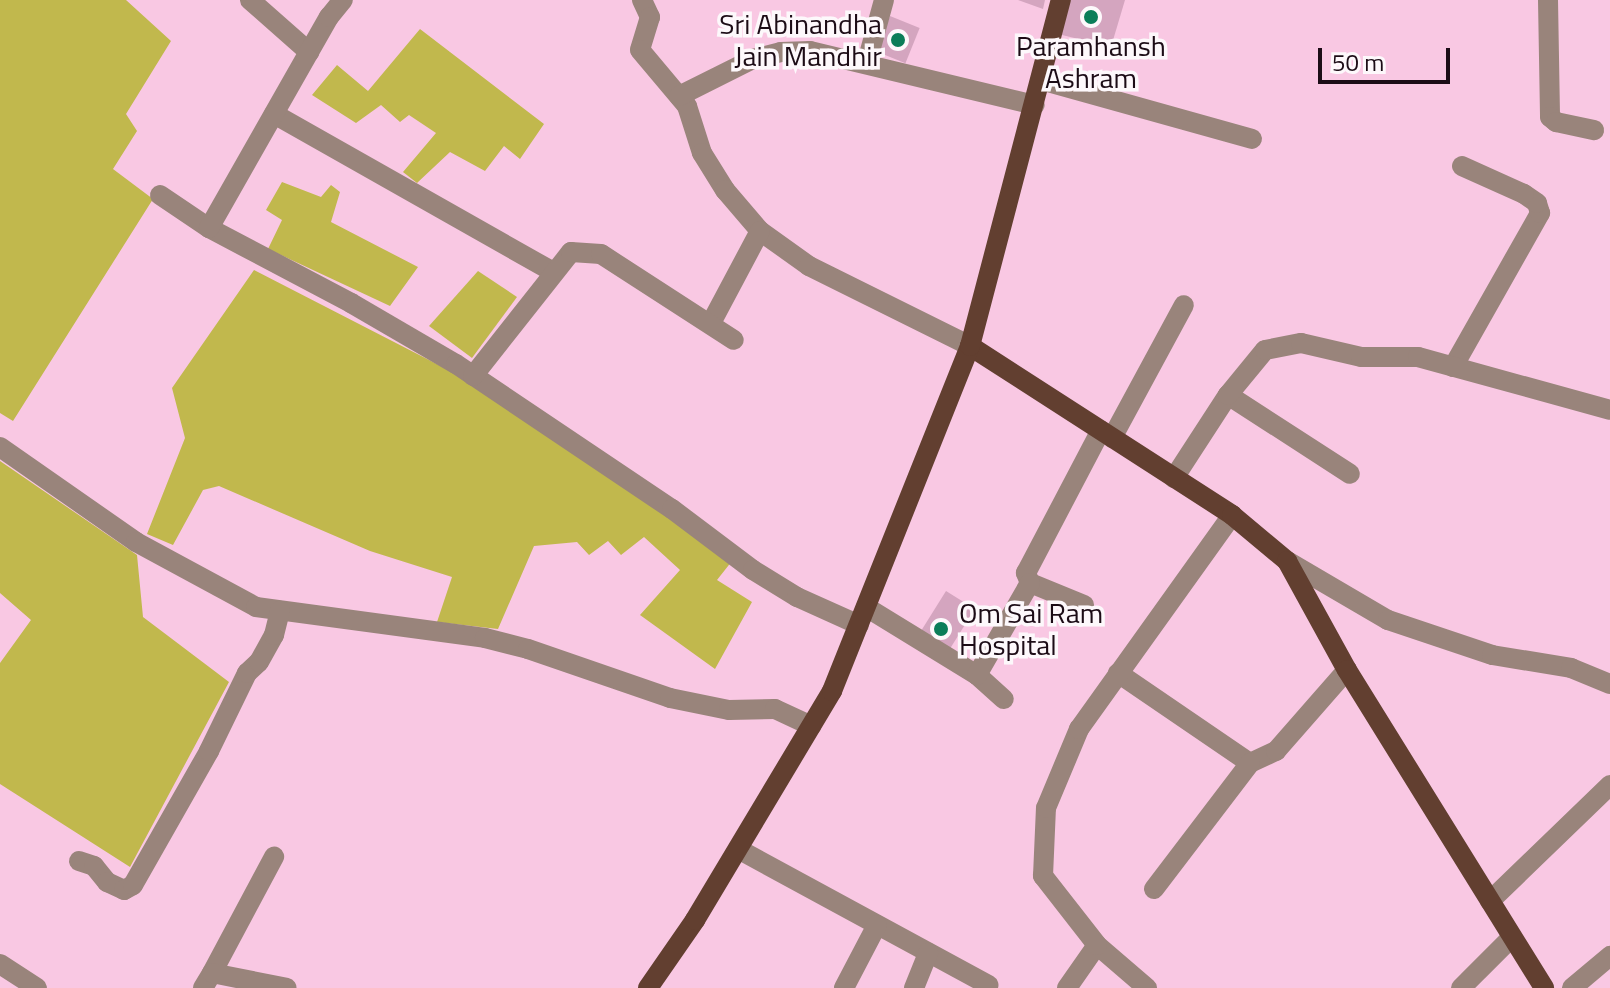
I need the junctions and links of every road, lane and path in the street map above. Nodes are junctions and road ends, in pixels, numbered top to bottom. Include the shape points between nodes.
1 (250, 0) edge
2 (343, 0) edge
3 (642, 0) edge
4 (884, 0) edge
5 (1061, 0) edge
6 (1548, 0) edge
7 (309, 52) junction
8 (867, 62) junction
9 (1041, 80) junction
10 (679, 96) junction
11 (1035, 105) junction
12 (274, 114) junction
13 (1594, 130) dead end
14 (1252, 139) dead end
15 (1462, 166) dead end
16 (160, 195) dead end
17 (209, 228) junction
18 (760, 231) junction
19 (553, 272) junction
20 (1184, 305) dead end
21 (711, 323) junction
22 (734, 340) dead end
23 (970, 346) junction
24 (1453, 367) junction
25 (473, 376) junction
26 (1228, 395) junction
27 (1610, 410) edge
28 (1107, 434) junction
29 (0, 447) edge
30 (1350, 474) dead end
31 (1174, 478) junction
32 (1232, 515) junction
33 (1287, 561) junction
34 (1030, 583) junction
35 (1084, 605) dead end
36 (280, 611) junction
37 (862, 616) junction
38 (1347, 670) junction
39 (1118, 673) junction
40 (977, 675) junction
41 (1609, 682) edge
42 (1004, 699) dead end
43 (811, 726) junction
44 (1250, 763) junction
45 (1610, 785) edge
46 (738, 849) junction
47 (274, 857) dead end
48 (79, 861) dead end
49 (1154, 889) dead end
50 (1490, 901) junction
51 (877, 925) junction
52 (1512, 937) junction
53 (1097, 945) junction
54 (928, 953) junction
55 (1610, 956) edge
56 (0, 964) edge
57 (208, 980) edge
58 (989, 985) dead end
59 (37, 988) edge
60 (287, 988) edge
61 (648, 988) edge
62 (844, 988) edge
63 (914, 988) edge
64 (1067, 988) edge
65 (1147, 988) edge
66 (1461, 988) edge
67 (1544, 988) edge
68 (1572, 988) edge

1 - 7 street
2 - 7 street
3 - 10 street via 650,17 640,50
4 - 8 street
5 - 9 main road
6 - 13 street via 1550,117
7 - 12 street
8 - 10 street via 810,51 781,52 719,74
8 - 11 street
9 - 11 main road
9 - 14 street
10 - 18 street via 702,153
11 - 23 main road
12 - 17 street
12 - 19 street
15 - 24 street via 1524,194 1537,203 1540,213
16 - 17 street
17 - 25 street via 351,303
18 - 21 street
18 - 23 street via 809,266
19 - 21 street via 571,252 601,254
19 - 25 street
20 - 28 street
21 - 22 street
23 - 28 main road
23 - 37 main road
24 - 26 street via 1418,357 1361,357 1301,343 1265,350
24 - 27 street
25 - 37 street via 672,509 753,570 797,597
26 - 30 street
26 - 31 street
28 - 31 main road
28 - 34 street via 1029,565
29 - 36 street via 136,542 256,607
31 - 32 main road
32 - 33 main road
32 - 39 street
33 - 38 main road
33 - 41 street via 1388,620 1492,655 1549,662
34 - 35 street
34 - 40 street
36 - 43 street via 485,638 670,698 729,710 775,709
36 - 48 street via 274,635 247,673 133,885 124,890
37 - 40 street
37 - 43 main road via 832,691
38 - 44 street via 1276,751
38 - 50 main road
39 - 44 street
39 - 53 street via 1079,729 1046,808 1043,876
40 - 42 street
43 - 46 main road
44 - 49 street
45 - 50 street
46 - 51 street
46 - 61 main road
47 - 57 street
50 - 52 main road
51 - 54 street
51 - 62 street
52 - 66 street
52 - 67 main road
53 - 64 street
53 - 65 street
54 - 58 street
54 - 63 street
55 - 68 street
56 - 59 street
57 - 60 street

